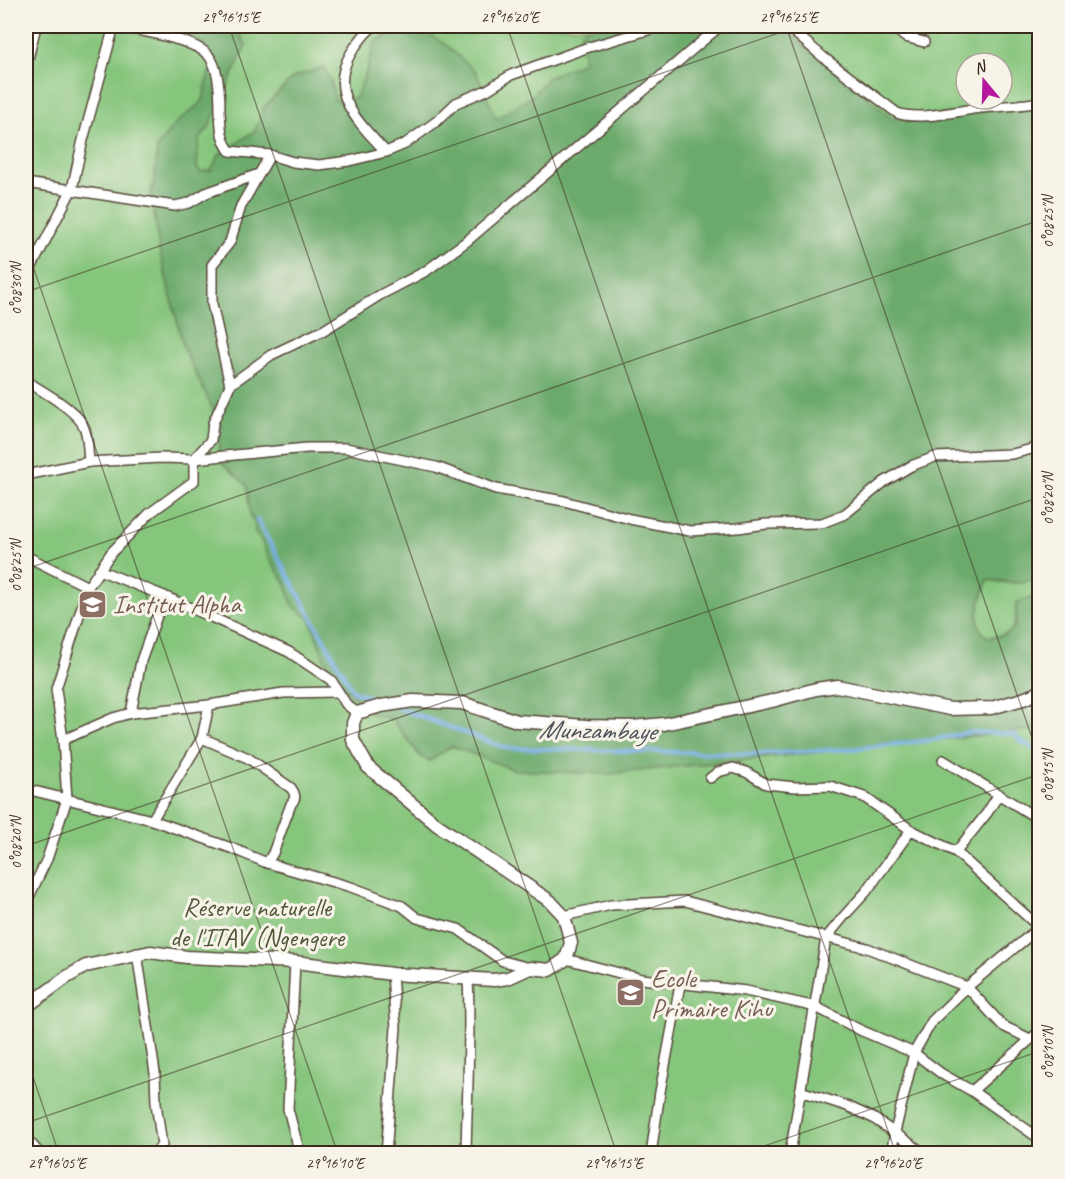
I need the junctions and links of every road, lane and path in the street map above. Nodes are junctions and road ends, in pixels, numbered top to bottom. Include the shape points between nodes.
1 (36, 26) edge
2 (116, 26) edge
3 (374, 26) edge
4 (662, 26) edge
5 (720, 26) edge
6 (787, 26) edge
7 (892, 26) edge
8 (924, 42) dead end
9 (26, 67) edge
10 (1040, 102) edge
11 (386, 152) junction
12 (270, 155) junction
13 (259, 174) junction
14 (26, 183) edge
15 (72, 189) junction
16 (26, 278) edge
17 (26, 381) edge
18 (230, 386) junction
19 (1040, 442) edge
20 (194, 459) junction
21 (89, 462) junction
22 (26, 475) edge
23 (26, 556) edge
24 (99, 570) junction
25 (88, 587) junction
26 (164, 596) junction
27 (337, 692) junction
28 (1040, 692) edge
29 (210, 705) junction
30 (131, 713) junction
31 (357, 713) junction
32 (202, 738) junction
33 (63, 740) junction
34 (943, 760) dead end
35 (710, 778) dead end
36 (26, 789) edge
37 (999, 794) junction
38 (67, 799) junction
39 (152, 820) junction
40 (1040, 820) edge
41 (911, 830) junction
42 (956, 852) junction
43 (267, 863) junction
44 (26, 903) edge
45 (564, 916) junction
46 (1039, 928) edge
47 (826, 938) junction
48 (137, 953) junction
49 (566, 959) junction
50 (295, 962) junction
51 (530, 968) junction
52 (392, 974) junction
53 (468, 979) junction
54 (680, 985) junction
55 (967, 987) junction
56 (26, 1007) edge
57 (816, 1007) junction
58 (1040, 1031) edge
59 (1030, 1039) junction
60 (914, 1053) junction
61 (800, 1091) junction
62 (972, 1091) junction
63 (895, 1132) junction
64 (26, 1138) edge
65 (1040, 1139) edge
66 (1040, 1144) edge
67 (40, 1154) edge
68 (155, 1154) edge
69 (300, 1154) edge
70 (387, 1154) edge
71 (466, 1154) edge
72 (651, 1154) edge
73 (790, 1154) edge
74 (891, 1154) edge
75 (925, 1154) edge
76 (1036, 1154) edge

1 - 9 street
2 - 12 street via 194,45 210,57 220,93 220,128 226,146 230,151
2 - 15 street
3 - 11 street via 350,54 342,70 341,84 357,120
4 - 11 street via 511,75 456,103 405,144
5 - 18 street via 467,241 426,271 324,330 271,355
6 - 10 street via 903,116
7 - 8 street via 905,37
11 - 12 street via 319,165
12 - 13 street
13 - 15 street via 175,206
13 - 18 street via 241,206 230,242 212,265 212,304
14 - 15 street
15 - 16 street
17 - 21 street via 80,418 85,427
18 - 20 street via 213,423 211,440
19 - 20 street via 1032,449 1012,454 927,460 884,482 844,514 822,523 690,531 496,489 436,467 346,448
20 - 21 street
20 - 24 street via 194,481 150,513
21 - 22 street
23 - 25 street
24 - 25 street
24 - 26 street
25 - 33 street via 56,689
26 - 27 street via 289,652 331,680
26 - 30 street via 141,661
27 - 29 street via 283,693
27 - 31 street
28 - 31 street via 992,708 950,709 837,686 664,724 632,727 518,721 462,703 412,701
29 - 30 street
29 - 32 street
30 - 33 street
31 - 45 street via 353,740 368,766 436,824 550,901
32 - 39 street
32 - 43 street via 248,758 295,793
33 - 38 street
34 - 37 street
35 - 41 street via 733,768 766,784 849,790
36 - 38 street
37 - 40 street
37 - 42 street
38 - 39 street
38 - 44 street via 47,859
39 - 43 street
41 - 42 street
41 - 47 street
42 - 46 street
43 - 51 street via 402,906 417,918 458,929 503,961
45 - 47 street via 611,905 685,901
45 - 49 street via 571,943
46 - 55 street
47 - 55 street via 867,948
47 - 57 street
48 - 50 street
48 - 56 street via 86,966
48 - 68 street via 162,1145
49 - 51 street via 550,970
49 - 54 street
50 - 52 street
50 - 69 street via 288,1109
51 - 53 street via 508,978
52 - 53 street
52 - 70 street via 396,1028
53 - 71 street
54 - 57 street via 746,991
54 - 72 street
55 - 59 street via 1003,1026
55 - 60 street via 933,1021
57 - 60 street
57 - 61 street
58 - 59 street
59 - 62 street
60 - 62 street
60 - 63 street
61 - 63 street via 848,1106
61 - 73 street
62 - 65 street
63 - 74 street
63 - 75 street
64 - 67 street
66 - 76 street

